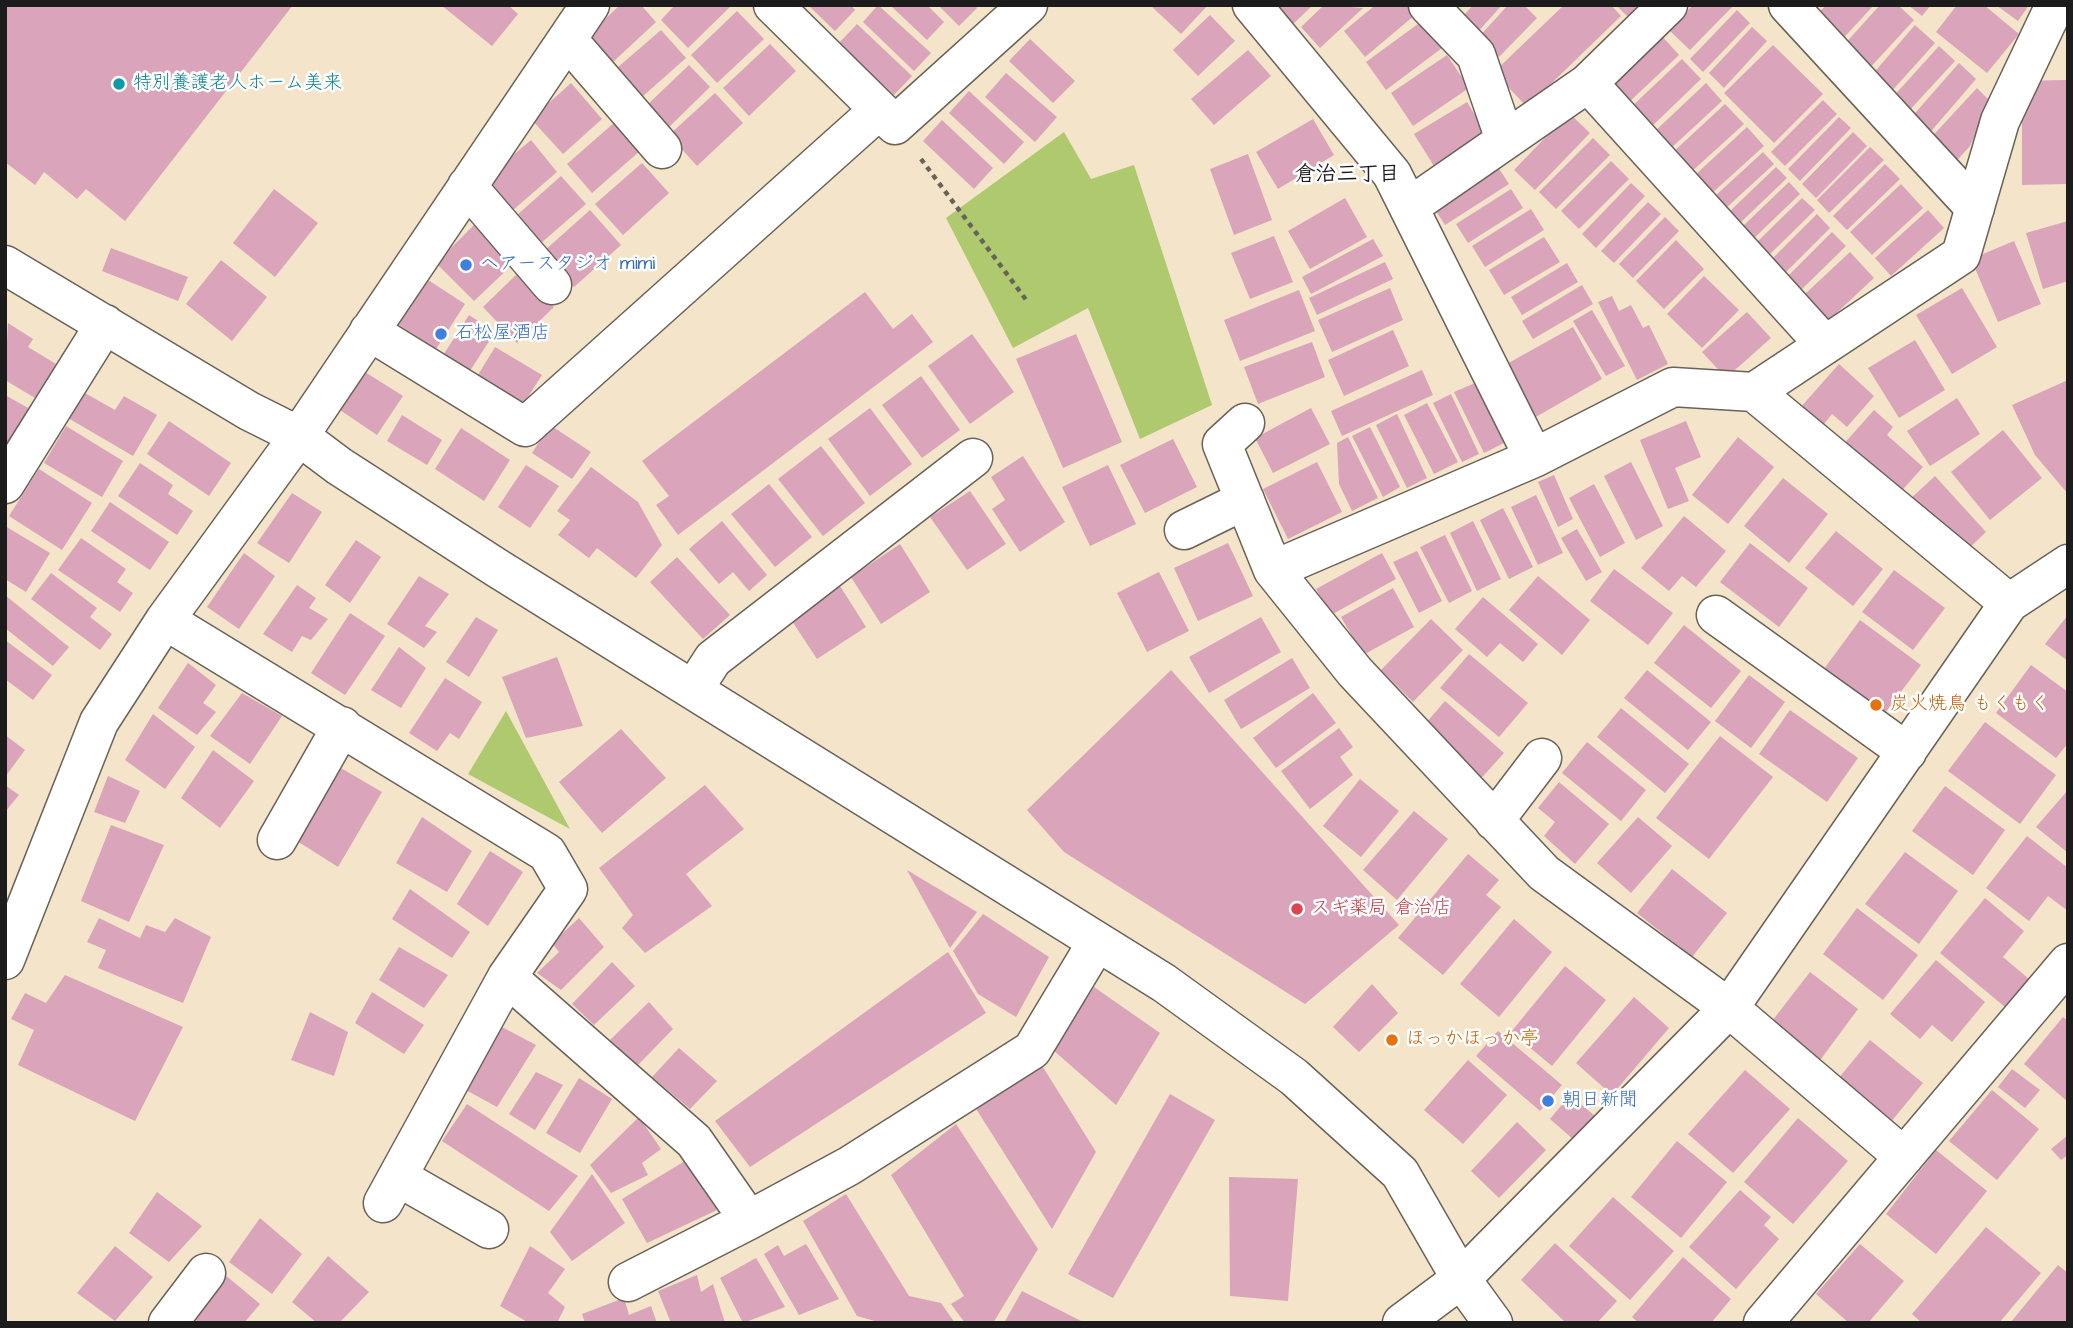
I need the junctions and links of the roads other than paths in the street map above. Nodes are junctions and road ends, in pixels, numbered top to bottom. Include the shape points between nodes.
1 (773, 5) edge
2 (1028, 5) edge
3 (1252, 5) edge
4 (1428, 5) edge
5 (1668, 5) edge
6 (1788, 5) edge
7 (2055, 5) edge
8 (580, 15) edge
9 (1588, 83) junction
10 (887, 117) junction
11 (1505, 141) junction
12 (662, 149) dead end
13 (467, 186) junction
14 (1409, 207) junction
15 (1975, 208) junction
16 (5, 265) edge
17 (552, 285) dead end
18 (105, 324) junction
19 (369, 331) junction
20 (1825, 345) junction
21 (1754, 392) junction
22 (1245, 423) dead end
23 (299, 436) junction
24 (972, 458) dead end
25 (1534, 458) junction
26 (5, 484) edge
27 (1245, 500) junction
28 (1184, 530) dead end
29 (2068, 564) edge
30 (1273, 570) junction
31 (2009, 603) junction
32 (1716, 615) dead end
33 (165, 620) junction
34 (693, 690) junction
35 (342, 726) junction
36 (1907, 752) junction
37 (1542, 758) dead end
38 (1494, 821) junction
39 (276, 841) dead end
40 (1097, 942) junction
41 (5, 960) edge
42 (2068, 963) edge
43 (507, 977) junction
44 (1729, 1008) junction
45 (1904, 1157) junction
46 (749, 1220) junction
47 (489, 1229) dead end
48 (206, 1273) dead end
49 (1461, 1279) junction
50 (628, 1282) dead end
51 (168, 1323) edge
52 (1402, 1323) edge
53 (1493, 1323) edge
54 (1763, 1323) edge

1 - 10 street
2 - 10 street
3 - 14 street via 1392,174
4 - 11 street via 1476,55
5 - 9 street
6 - 15 street
7 - 15 street via 2000,121
8 - 12 street
8 - 13 street
9 - 11 street
9 - 20 street
10 - 19 street via 525,427
11 - 14 street
13 - 17 street
13 - 19 street
14 - 25 street
15 - 20 street via 1961,255
16 - 18 street
18 - 23 street
18 - 26 street
19 - 23 street
20 - 21 street
21 - 25 street via 1673,387
21 - 31 street
22 - 27 street via 1222,444
23 - 33 street
23 - 34 street via 463,546
24 - 34 street via 713,659
25 - 30 street
27 - 28 street
27 - 30 street
29 - 31 street
30 - 38 street via 1355,672
31 - 36 street
32 - 36 street
33 - 35 street
33 - 41 street via 99,722
34 - 40 street
35 - 39 street
35 - 43 street via 547,853 568,889
36 - 44 street
37 - 38 street
38 - 44 street via 1544,873
40 - 46 street via 1032,1051 849,1166
40 - 49 street via 1164,982 1294,1077 1400,1173
42 - 45 street
43 - 46 street via 694,1140
43 - 47 street via 391,1190
44 - 45 street
44 - 49 street
45 - 54 street
46 - 50 street
48 - 51 street
49 - 52 street
49 - 53 street

